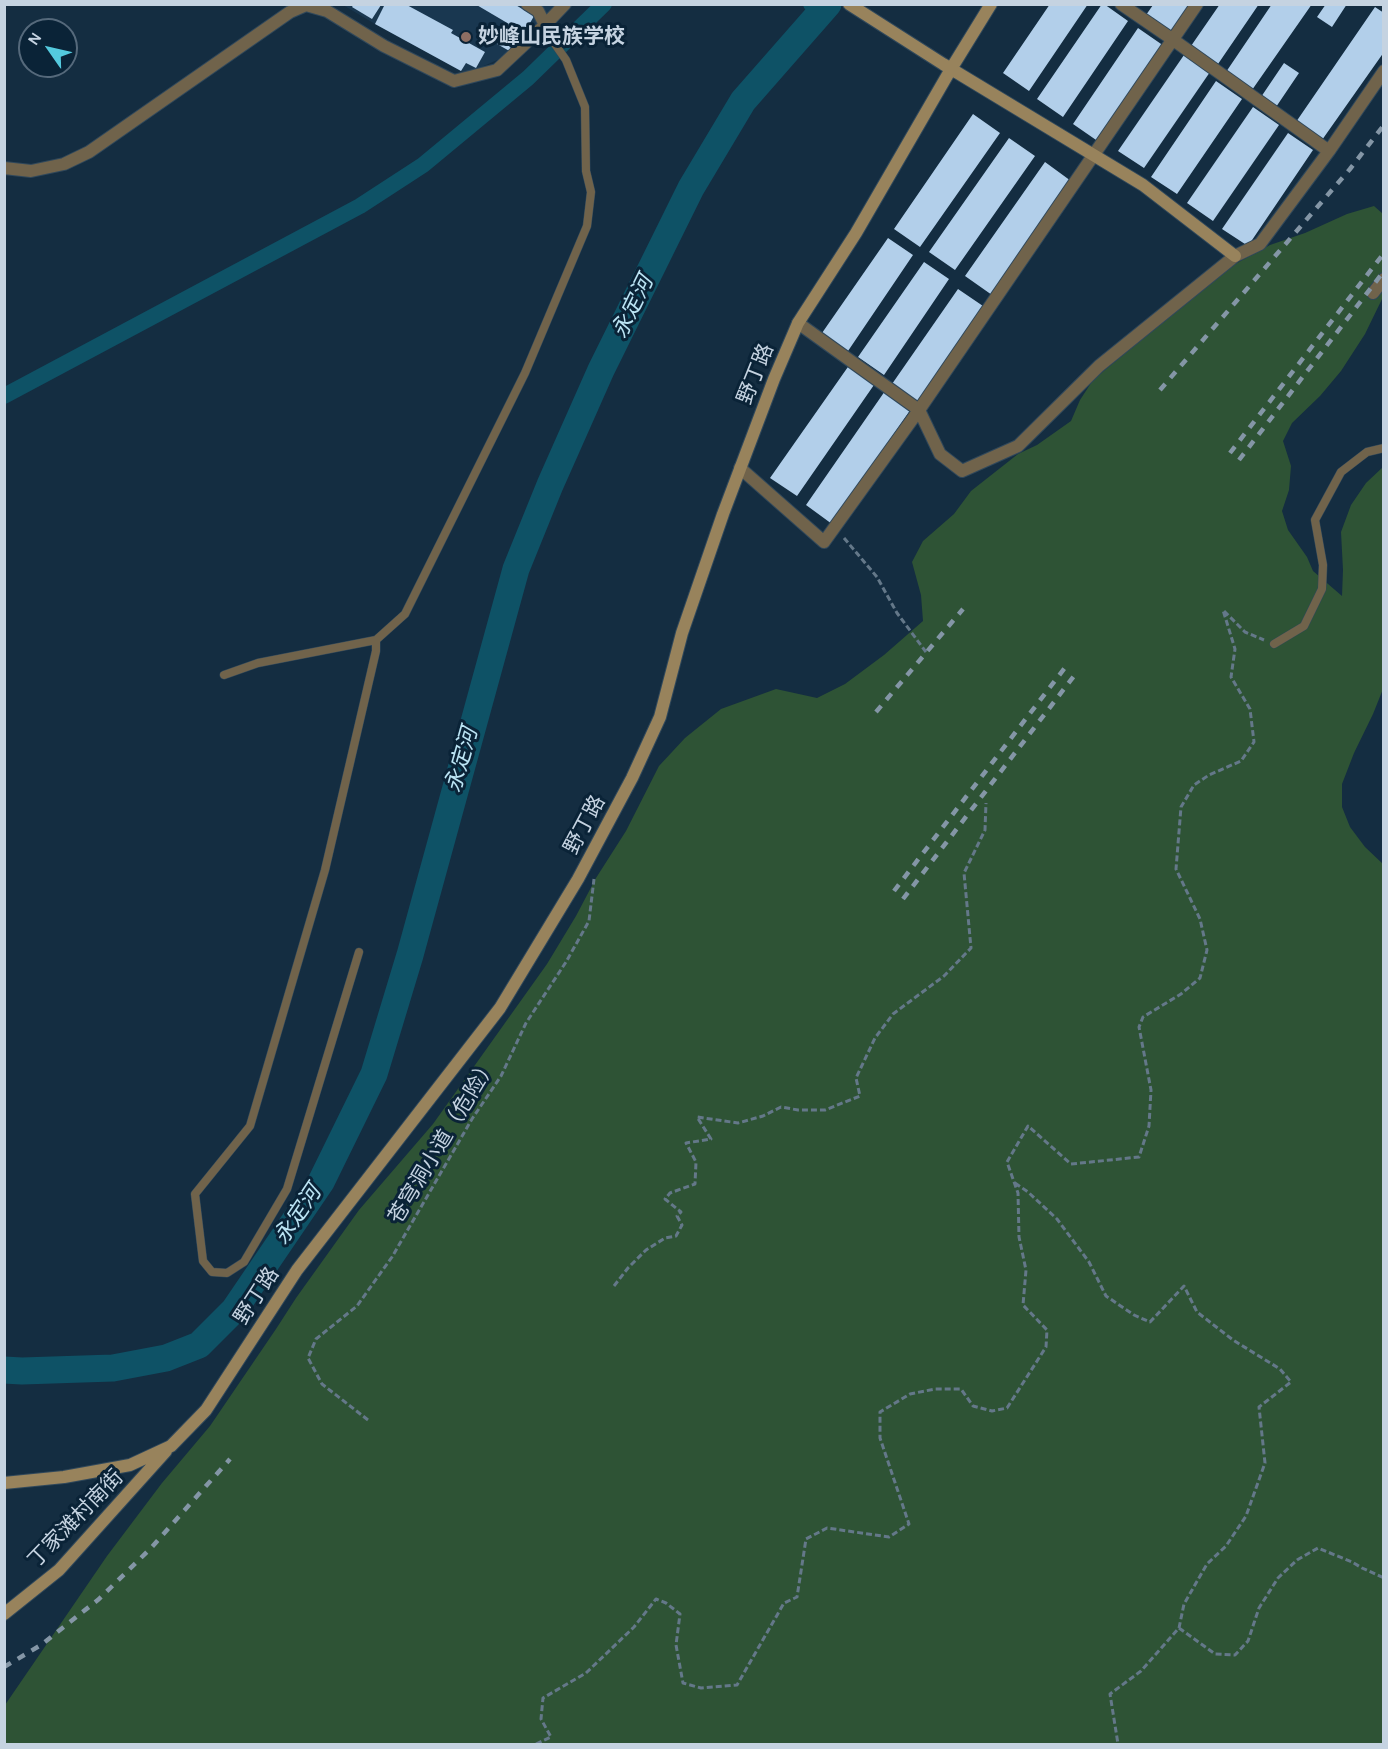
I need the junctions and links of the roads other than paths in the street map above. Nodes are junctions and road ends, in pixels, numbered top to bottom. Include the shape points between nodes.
1 (527, 4) edge
2 (565, 4) edge
3 (849, 4) edge
4 (991, 4) edge
5 (1121, 4) edge
6 (1197, 4) edge
7 (545, 25) junction
8 (1172, 39) junction
9 (947, 67) junction
10 (1383, 71) edge
11 (1329, 151) junction
12 (1094, 154) junction
13 (4, 168) edge
14 (1235, 256) junction
15 (1383, 279) edge
16 (1373, 292) dead end
17 (798, 323) junction
18 (919, 410) junction
19 (1383, 448) edge
20 (740, 468) junction
21 (376, 640) junction
22 (1274, 644) road end
23 (224, 675) dead end
24 (359, 952) dead end
25 (171, 1446) junction
26 (4, 1483) edge
27 (4, 1614) edge

1 - 7 street via 538,11
2 - 7 street
3 - 9 main road
4 - 9 main road, 野丁路
5 - 8 street
6 - 8 street
7 - 13 street via 497,70 454,81 384,46 327,11 306,5 290,12 89,152 42,169
7 - 21 lane via 566,60 585,107 586,171 591,192 586,226 525,373 405,614
8 - 11 street
8 - 12 street
9 - 12 main road
9 - 17 main road, 野丁路 via 856,233
10 - 11 street
11 - 14 street via 1260,244
12 - 14 main road via 1143,185
12 - 18 street
14 - 18 street via 1099,366 1018,446 962,471 940,454
15 - 16 street
17 - 18 street
17 - 20 main road, 野丁路
18 - 20 street via 824,542
19 - 22 lane via 1366,452 1341,472 1315,520 1323,565 1322,589 1304,626
20 - 25 main road, 野丁路 via 682,633 660,717 578,879 500,1008 297,1270 206,1410
21 - 23 lane via 258,663
21 - 24 lane via 325,870 250,1126 195,1194 203,1261 212,1272 227,1273 244,1262 287,1189
25 - 26 main road, 野丁路 via 130,1465
25 - 27 main road, 丁家滩村南街 via 59,1570

